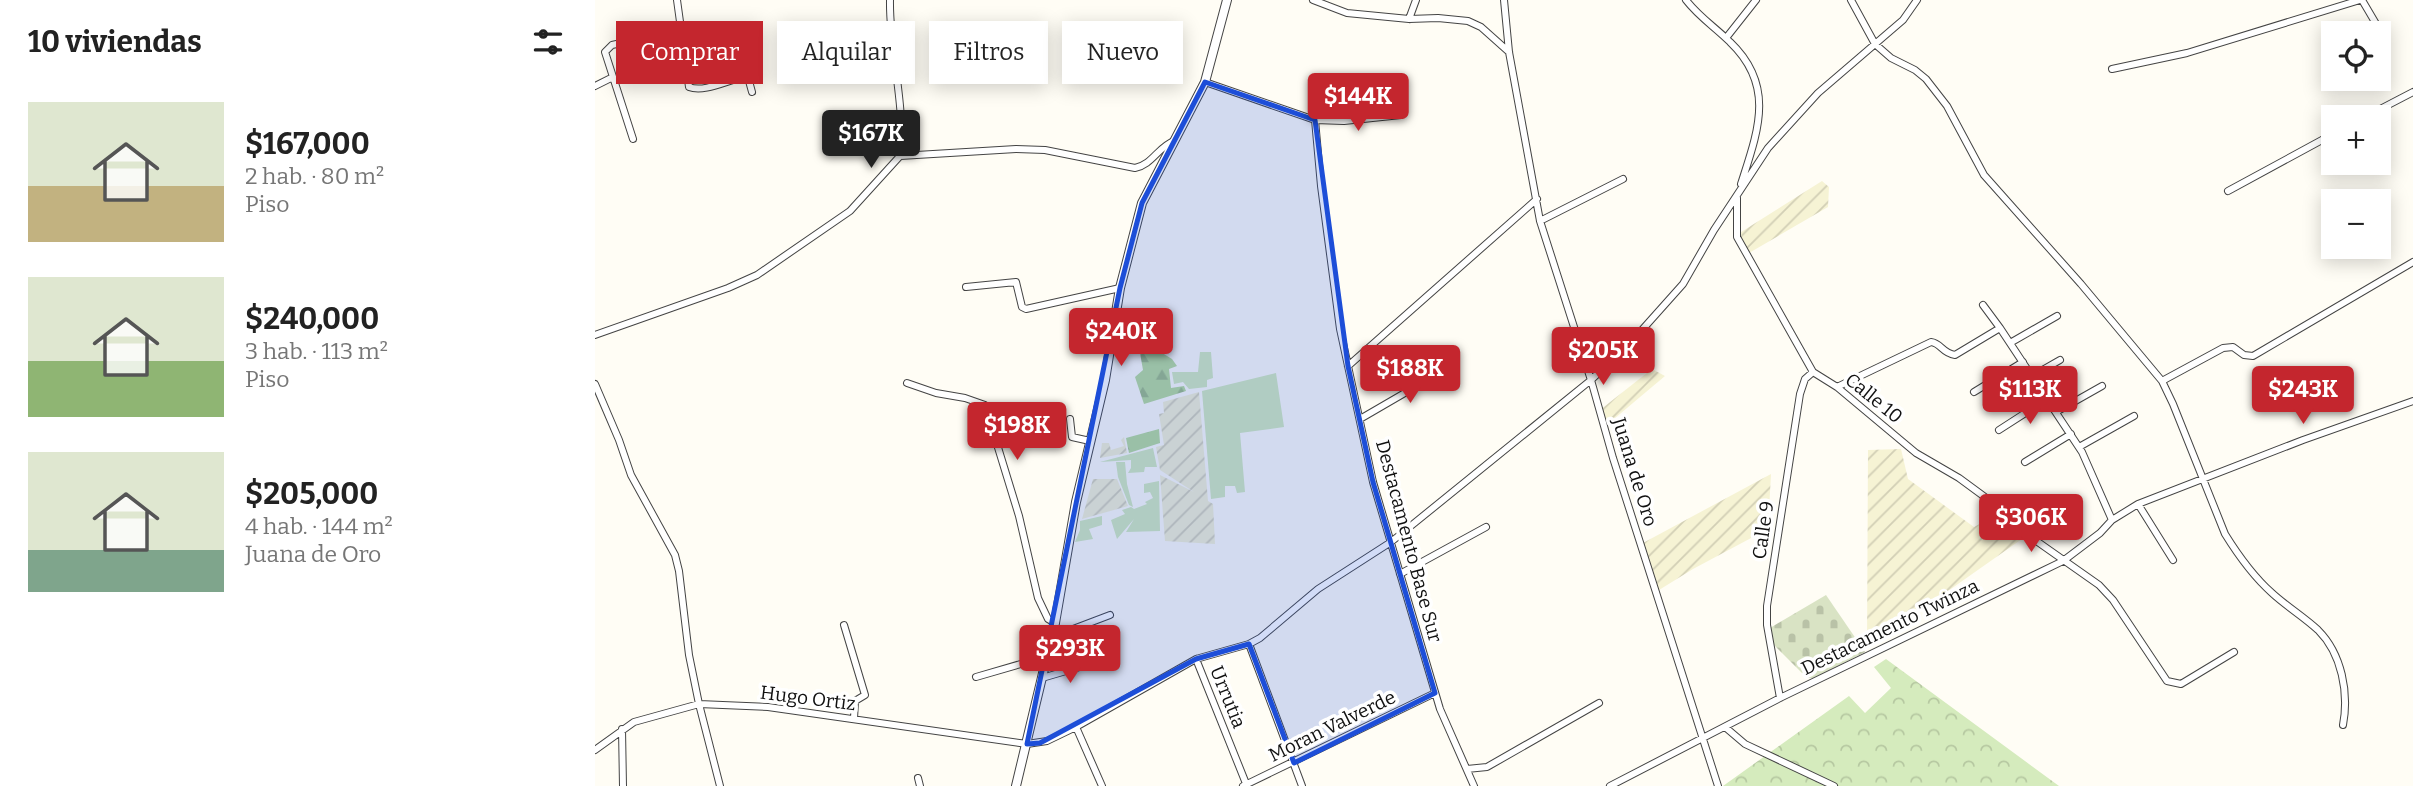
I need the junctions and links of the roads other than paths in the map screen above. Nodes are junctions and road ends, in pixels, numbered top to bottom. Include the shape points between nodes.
1 (677, 0) edge
2 (890, 0) edge
3 (1227, 0) edge
4 (1313, 0) edge
5 (1416, 0) edge
6 (1504, 0) edge
7 (1686, 0) edge
8 (1756, 0) edge
9 (1851, 0) edge
10 (1917, 0) edge
11 (2361, 0) edge
12 (1409, 19) junction
13 (680, 21) edge
14 (2374, 21) edge
15 (1725, 38) junction
16 (1875, 44) junction
17 (616, 45) edge
18 (1509, 52) junction
19 (2112, 69) dead end
20 (613, 77) junction
21 (1205, 82) junction
22 (689, 84) edge
23 (717, 84) edge
24 (750, 84) edge
25 (595, 86) edge
26 (752, 92) dead end
27 (2413, 92) edge
28 (2388, 105) edge
29 (1401, 115) dead end
30 (1315, 120) junction
31 (633, 139) dead end
32 (1174, 141) junction
33 (2321, 141) edge
34 (900, 156) junction
35 (1623, 179) dead end
36 (2228, 191) dead end
37 (1737, 195) junction
38 (1537, 199) junction
39 (1540, 221) junction
40 (2413, 262) edge
41 (966, 287) dead end
42 (1120, 288) junction
43 (1983, 305) dead end
44 (2057, 316) dead end
45 (2000, 328) junction
46 (595, 335) edge
47 (2010, 343) junction
48 (2060, 360) dead end
49 (2023, 362) junction
50 (1348, 366) junction
51 (1446, 369) dead end
52 (1813, 372) junction
53 (2032, 376) junction
54 (1591, 380) junction
55 (2162, 381) junction
56 (907, 383) dead end
57 (595, 384) edge
58 (2102, 386) dead end
59 (1837, 387) junction
60 (1974, 392) dead end
61 (2047, 399) junction
62 (2413, 401) edge
63 (2056, 412) junction
64 (2134, 416) dead end
65 (1070, 419) dead end
66 (1360, 419) junction
67 (1999, 430) dead end
68 (2071, 434) junction
69 (1090, 441) junction
70 (2079, 447) junction
71 (2025, 462) dead end
72 (2203, 478) junction
73 (2138, 503) junction
74 (2112, 520) junction
75 (1486, 527) dead end
76 (1391, 541) junction
77 (2173, 560) dead end
78 (2063, 561) junction
79 (1400, 574) junction
80 (1110, 615) dead end
81 (1055, 623) junction
82 (844, 625) dead end
83 (1052, 637) junction
84 (1249, 644) junction
85 (2234, 652) dead end
86 (1048, 656) junction
87 (1196, 659) junction
88 (1090, 664) dead end
89 (976, 677) dead end
90 (1042, 678) junction
91 (1435, 693) junction
92 (1780, 698) junction
93 (1599, 703) dead end
94 (699, 704) junction
95 (854, 719) junction
96 (2343, 725) dead end
97 (1076, 727) junction
98 (1725, 727) junction
99 (622, 729) junction
100 (1702, 738) junction
101 (1027, 744) junction
102 (595, 750) edge
103 (1294, 763) junction
104 (1467, 769) junction
105 (918, 778) dead end
106 (623, 786) edge
107 (720, 786) edge
108 (920, 786) edge
109 (1016, 786) edge
110 (1102, 786) edge
111 (1246, 786) edge
112 (1302, 786) edge
113 (1474, 786) edge
114 (1610, 786) edge
115 (1718, 786) edge
116 (1834, 786) edge

1 - 13 street
2 - 34 street
3 - 21 street
4 - 12 street via 1347,13
5 - 12 street
6 - 18 street, Juana de Oro
7 - 15 street, Calle 10
8 - 15 street
9 - 16 street
10 - 16 street via 1903,20
11 - 14 street
11 - 19 street via 2187,53
12 - 18 street via 1468,21
15 - 37 street, Calle 10 via 1752,71 1761,98 1758,126
16 - 37 street via 1818,93 1768,148
16 - 55 street via 1926,79 1947,106 1984,175
17 - 20 street via 605,52
18 - 38 street, Juana de Oro
20 - 25 street
20 - 31 street
21 - 30 street
21 - 32 street
22 - 23 street via 690,88 701,88
24 - 26 street
27 - 28 street
29 - 30 street
30 - 50 street, Destacamento Base Sur
32 - 34 street via 1163,146 1148,164 1135,168 1045,150
32 - 42 street via 1142,203
33 - 36 street
34 - 46 street via 850,211 757,275
35 - 39 street
37 - 52 street, Calle 10 via 1737,237
37 - 54 street via 1683,284
38 - 39 street, Juana de Oro
38 - 50 street
39 - 54 street, Juana de Oro
40 - 55 street via 2253,356 2233,347 2223,348
41 - 42 street via 1016,282 1026,309
42 - 69 street
43 - 45 street
44 - 47 street
45 - 47 street
45 - 59 street via 1955,355 1931,342
47 - 49 street
48 - 53 street
49 - 53 street
49 - 60 street
50 - 66 street, Destacamento Base Sur
51 - 66 street
52 - 59 street, Calle 10
52 - 92 street, Calle 9 via 1800,394 1767,606
53 - 61 street
54 - 76 street
54 - 100 street, Juana de Oro
55 - 72 street
56 - 81 street via 985,405 1038,598 1048,619
57 - 94 street via 631,475 675,555
58 - 63 street
59 - 78 street, Calle 10 via 1916,453 1967,484
61 - 63 street
61 - 67 street
62 - 72 street, Destacamento Twinza
63 - 68 street
64 - 70 street
65 - 69 street via 1072,438
66 - 76 street, Destacamento Base Sur
68 - 70 street
68 - 71 street
69 - 81 street
70 - 74 street
72 - 73 street, Destacamento Twinza
72 - 96 street via 2235,550 2269,591 2325,639 2345,686
73 - 74 street, Destacamento Twinza
73 - 77 street
74 - 78 street, Destacamento Twinza
75 - 79 street
76 - 79 street, Destacamento Base Sur
76 - 84 street via 1318,589
78 - 85 street, Calle 10 via 2107,592 2167,681 2181,684
78 - 92 street, Destacamento Twinza
79 - 91 street, Destacamento Base Sur
80 - 83 street
81 - 83 street
82 - 95 street via 865,695 855,701
83 - 86 street
84 - 87 street, Hugo Ortiz
84 - 103 street
86 - 89 street
86 - 90 street
87 - 97 street, Hugo Ortiz
87 - 111 street, Urrutia
88 - 90 street
90 - 101 street
91 - 103 street, Moran Valverde
91 - 104 street, Destacamento Base Sur
92 - 98 street, Destacamento Twinza
93 - 104 street via 1487,767
94 - 95 street, Hugo Ortiz via 768,707
94 - 99 street, Hugo Ortiz via 644,718
94 - 107 street
95 - 101 street, Hugo Ortiz
97 - 101 street, Hugo Ortiz via 1047,741
97 - 110 street
98 - 100 street, Destacamento Twinza
98 - 116 street via 1745,744
99 - 102 street, Hugo Ortiz
99 - 106 street
100 - 114 street, Destacamento Twinza
100 - 115 street, Juana de Oro
101 - 109 street
103 - 111 street, Moran Valverde
103 - 112 street
104 - 113 street, Destacamento Base Sur
105 - 108 street

